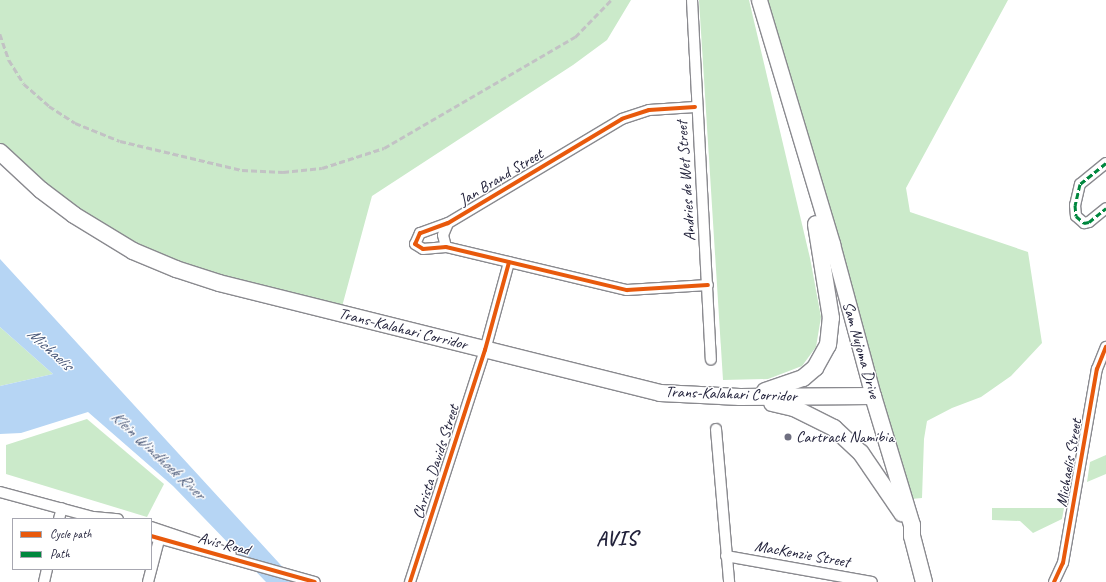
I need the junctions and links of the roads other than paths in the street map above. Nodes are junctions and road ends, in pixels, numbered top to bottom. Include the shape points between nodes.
1 (692, 0) edge
2 (759, 0) edge
3 (695, 107) junction
4 (792, 119) junction
5 (0, 152) edge
6 (1106, 163) edge
7 (1106, 208) edge
8 (448, 223) junction
9 (816, 224) junction
10 (446, 247) junction
11 (509, 262) junction
12 (708, 285) junction
13 (1106, 347) edge
14 (485, 350) junction
15 (711, 359) dead end
16 (870, 396) junction
17 (740, 397) junction
18 (716, 429) dead end
19 (0, 492) edge
20 (62, 508) junction
21 (902, 513) junction
22 (59, 518) edge
23 (97, 518) edge
24 (158, 535) edge
25 (912, 536) junction
26 (726, 556) junction
27 (152, 563) edge
28 (47, 570) edge
29 (151, 570) edge
30 (44, 582) edge
31 (148, 582) edge
32 (315, 582) edge
33 (410, 582) edge
34 (729, 582) edge
35 (872, 582) edge
36 (924, 582) edge
37 (1054, 582) edge

1 - 3 street, Andries de Wet Street
2 - 4 main road, Sam Nujoma Drive
3 - 8 street, Jan Brand Street via 649,110 622,119
3 - 12 street, Andries de Wet Street
4 - 9 main road, Sam Nujoma Drive via 795,142
4 - 16 main road, Sam Nujoma Drive via 832,244
5 - 14 highway, Trans-Kalahari Corridor via 41,190 74,215 133,251 176,269 219,283
6 - 7 street via 1080,184 1075,205 1076,216 1084,223 1089,222
8 - 10 street via 443,235
8 - 10 street, Jan Brand Street via 420,233 415,244 423,248
9 - 16 main road, Sam Nujoma Drive
9 - 17 highway via 831,318 828,345 814,368 803,378 791,384
10 - 11 street, Jan Brand Street
11 - 12 street, Jan Brand Street via 627,290
11 - 14 street
12 - 15 street, Andries de Wet Street
13 - 37 street, Michaelis Street via 1099,363 1064,563
14 - 17 highway, Trans-Kalahari Corridor via 660,393
14 - 33 street, Christa Davids Street
16 - 17 highway, Trans-Kalahari Corridor
16 - 21 highway
16 - 25 highway, Sam Nujoma Drive via 912,525
17 - 21 highway via 794,408 834,428 861,453
18 - 26 street
19 - 20 street
20 - 22 street
20 - 23 street
21 - 25 highway
24 - 27 street
24 - 32 street, Avis Road via 242,557 250,564
25 - 36 highway, Sam Nujoma Drive
26 - 34 street
26 - 35 street, MacKenzie Street
28 - 30 street
29 - 31 street

